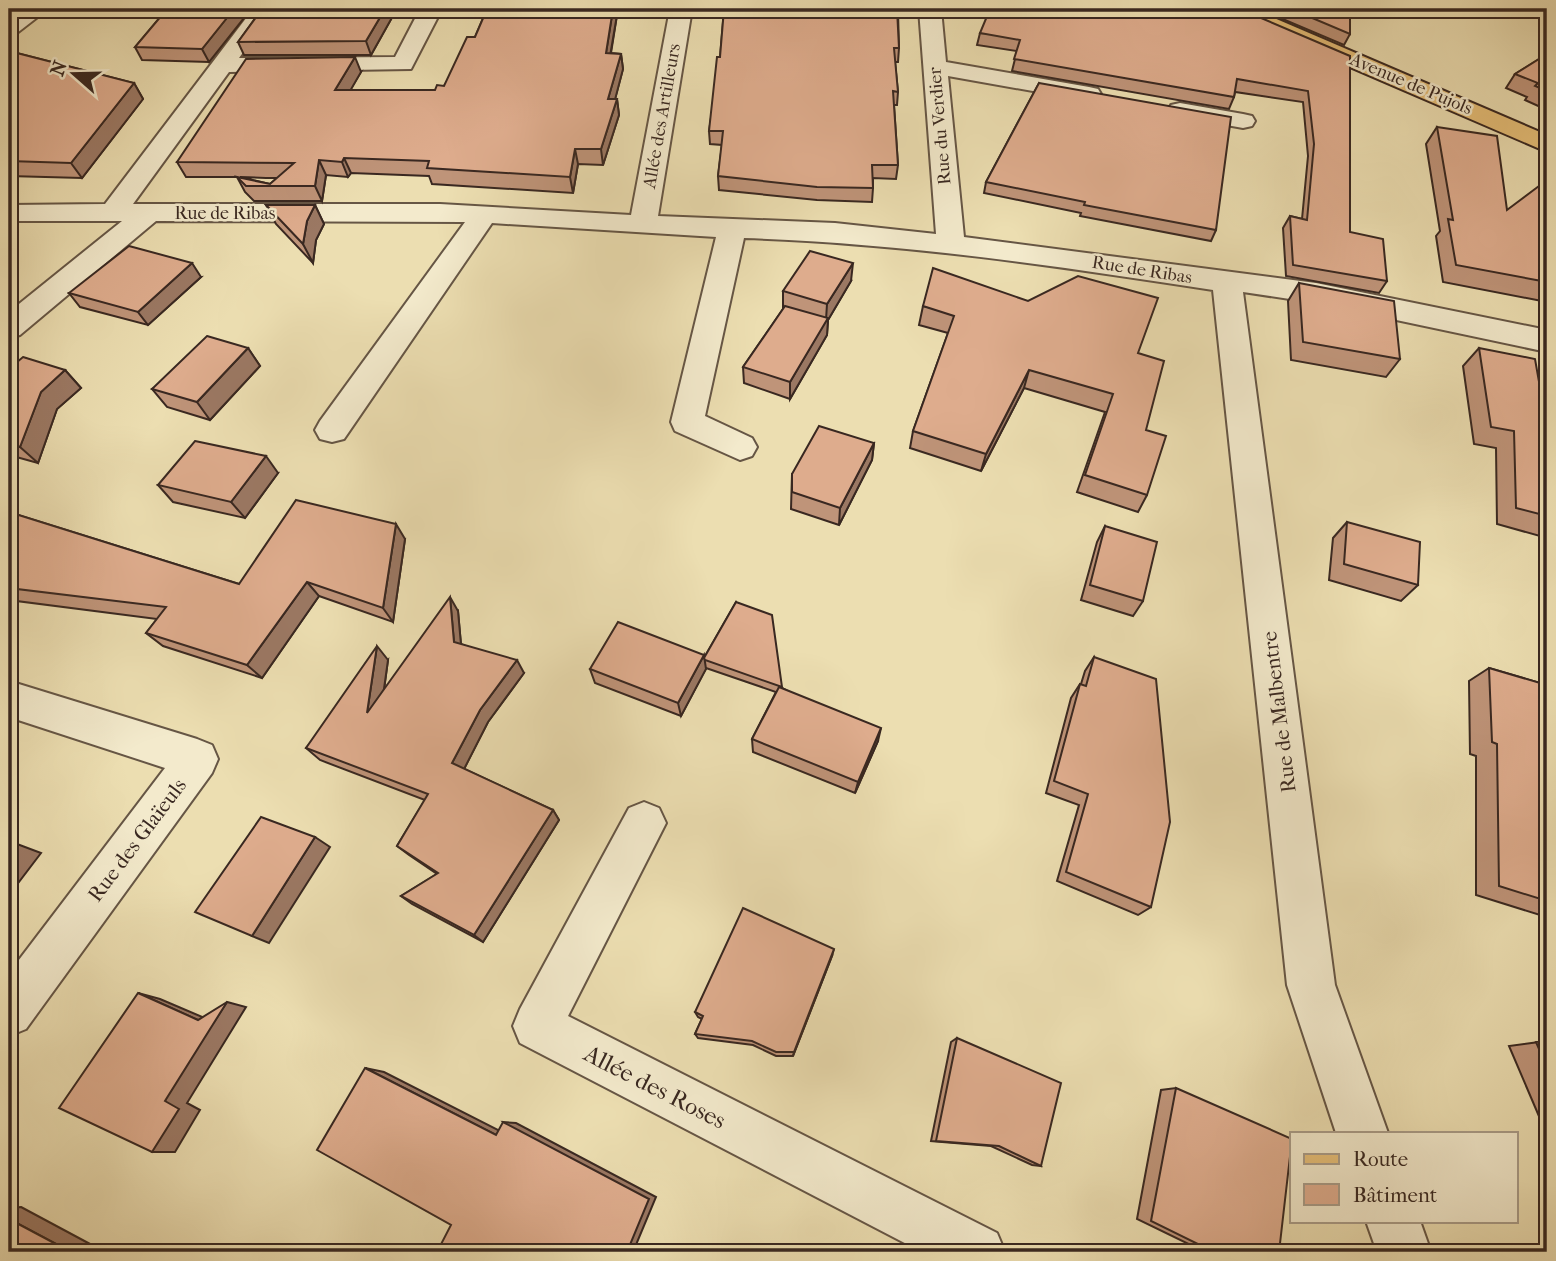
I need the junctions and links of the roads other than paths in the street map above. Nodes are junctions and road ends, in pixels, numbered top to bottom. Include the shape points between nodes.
1 (37, 9) edge
2 (264, 9) edge
3 (432, 9) edge
4 (681, 9) edge
5 (930, 9) edge
6 (1235, 9) edge
7 (9, 28) edge
8 (222, 65) junction
9 (935, 67) junction
10 (1109, 98) edge
11 (1163, 107) edge
12 (1243, 121) dead end
13 (1547, 144) edge
14 (9, 213) edge
15 (112, 214) junction
16 (148, 214) junction
17 (483, 217) junction
18 (643, 222) junction
19 (732, 229) junction
20 (951, 244) junction
21 (1227, 283) junction
22 (9, 328) edge
23 (1547, 341) edge
24 (332, 430) dead end
25 (740, 447) dead end
26 (9, 699) edge
27 (643, 823) dead end
28 (9, 1012) edge
29 (1363, 1132) edge
30 (1393, 1222) edge
31 (978, 1252) edge
32 (1404, 1252) edge

1 - 7 street
2 - 8 street
3 - 8 street via 403,64
4 - 18 street, Allée des Artilleurs
5 - 9 street, Rue du Verdier
6 - 13 main road, Avenue de Pujols
8 - 15 street
9 - 10 street
9 - 20 street, Rue du Verdier
11 - 12 street
14 - 15 street, Rue de Ribas
15 - 16 street, Rue de Ribas
16 - 17 street, Rue de Ribas via 440,212
16 - 22 street
17 - 18 street, Rue de Ribas
17 - 24 street
18 - 19 street, Rue de Ribas
19 - 20 street, Rue de Ribas via 835,232
19 - 25 street via 687,422
20 - 21 street, Rue de Ribas
21 - 23 street, Rue de Ribas via 1316,292
21 - 29 street, Rue de Malbentre via 1311,985
26 - 28 street, Rue des Glaïeuls via 197,760
27 - 31 street, Allée des Roses via 537,1026
30 - 32 street

